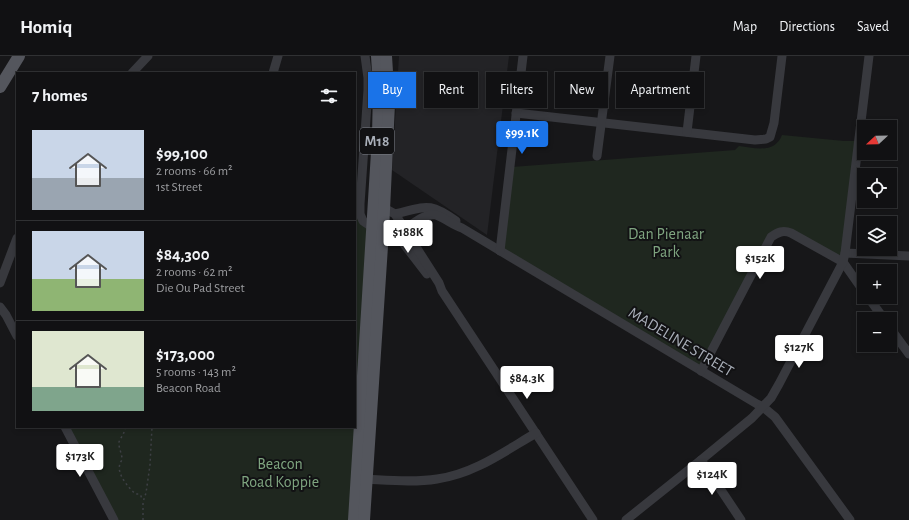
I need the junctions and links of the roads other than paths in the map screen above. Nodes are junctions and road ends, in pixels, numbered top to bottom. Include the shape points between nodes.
1 (19, 56) edge
2 (148, 56) edge
3 (278, 56) edge
4 (365, 56) edge
5 (377, 56) edge
6 (386, 56) edge
7 (523, 56) edge
8 (610, 56) edge
9 (696, 56) edge
10 (782, 56) edge
11 (869, 56) edge
12 (133, 72) edge
13 (273, 72) edge
14 (0, 86) edge
15 (516, 113) junction
16 (602, 122) junction
17 (686, 132) junction
18 (597, 156) dead end
19 (384, 209) junction
20 (372, 227) junction
21 (462, 228) junction
22 (405, 230) junction
23 (383, 232) junction
24 (396, 235) junction
25 (16, 241) edge
26 (500, 251) junction
27 (909, 256) edge
28 (844, 258) junction
29 (857, 280) edge
30 (0, 283) edge
31 (442, 292) junction
32 (0, 307) edge
33 (16, 334) edge
34 (897, 338) edge
35 (909, 354) edge
36 (360, 363) edge
37 (701, 371) junction
38 (763, 407) junction
39 (66, 428) edge
40 (536, 433) junction
41 (701, 460) junction
42 (361, 479) junction
43 (114, 520) edge
44 (354, 520) edge
45 (364, 520) edge
46 (593, 520) edge
47 (626, 520) edge
48 (741, 520) edge
49 (850, 520) edge

1 - 14 main road
2 - 12 street
3 - 13 street
4 - 20 street via 368,90 360,214 362,220
5 - 19 main road, M18
6 - 19 main road, M18 via 388,104
7 - 15 street
8 - 16 street
9 - 17 street
10 - 17 street via 774,124 770,137 755,140
11 - 28 street
15 - 16 street
15 - 26 street
16 - 17 street
16 - 18 street
19 - 20 main road, M18
19 - 21 street, MADELINE STREET via 435,208 458,222
19 - 22 street
19 - 23 main road, M18
20 - 23 street
20 - 36 main road, M18
21 - 22 street, MADELINE STREET via 437,216 429,215 422,217
21 - 26 street, MADELINE STREET
22 - 24 street, MADELINE STREET
22 - 31 street via 439,283
23 - 24 street
23 - 42 main road, M18
24 - 31 street
25 - 30 street
26 - 37 street, MADELINE STREET
27 - 28 street
28 - 29 street
28 - 37 street via 790,233 776,233 771,237
28 - 38 street via 780,384
31 - 40 street
32 - 33 street
34 - 35 street
36 - 42 main road, M18
37 - 38 street, MADELINE STREET
38 - 41 street
38 - 49 street, MADELINE STREET via 775,417
39 - 43 street
40 - 42 street via 484,464 450,477 427,481
40 - 46 street
41 - 47 street
41 - 48 street
42 - 44 main road, M18
42 - 45 main road, M18

